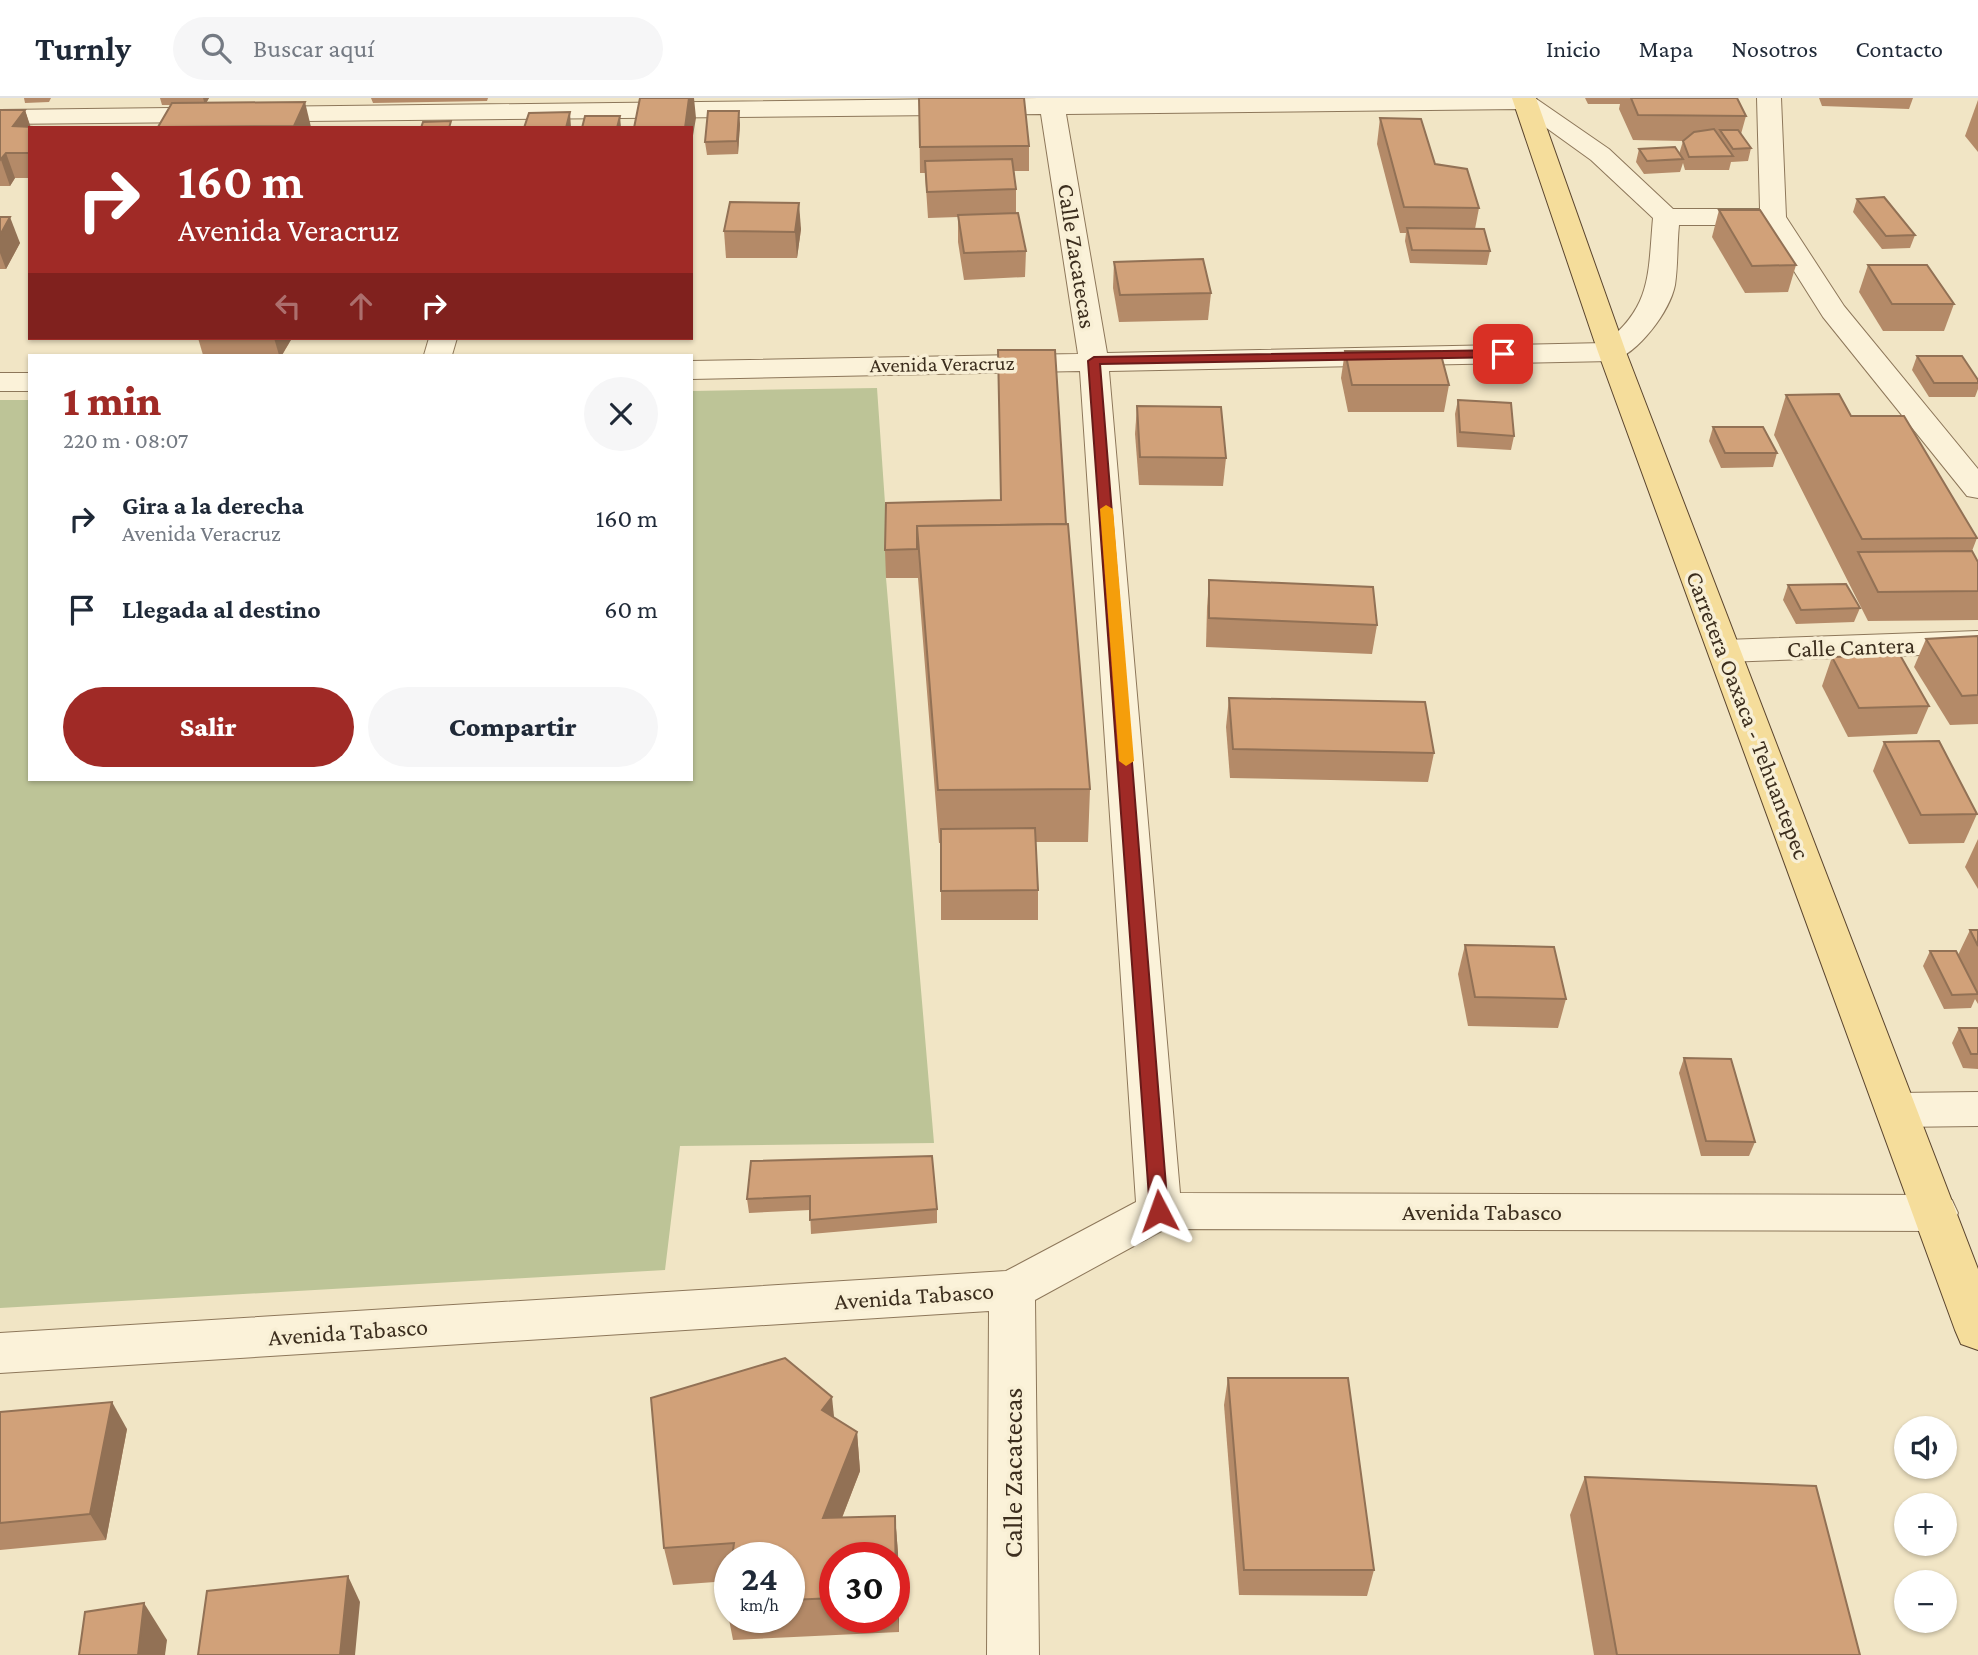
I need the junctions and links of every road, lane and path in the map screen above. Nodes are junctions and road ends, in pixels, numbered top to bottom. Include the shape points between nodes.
1 (1769, 98) edge
2 (1525, 100) edge
3 (1379, 101) edge
4 (1052, 102) edge
5 (509, 113) edge
6 (0, 117) edge
7 (1666, 217) junction
8 (1773, 217) junction
9 (1612, 352) junction
10 (1094, 361) junction
11 (693, 370) edge
12 (0, 382) edge
13 (28, 382) edge
14 (1978, 489) edge
15 (1978, 642) edge
16 (1725, 651) junction
17 (1978, 1109) edge
18 (1896, 1110) junction
19 (1159, 1211) junction
20 (1936, 1213) junction
21 (1012, 1290) junction
22 (1978, 1331) edge
23 (0, 1353) edge
24 (1013, 1655) edge

1 - 8 street
2 - 3 street
2 - 7 street via 1635,183
2 - 9 main road, Carretera Oaxaca - Tehuantepec
3 - 4 street
4 - 5 street
4 - 10 street, Calle Zacatecas
5 - 6 street
7 - 8 street
7 - 9 street via 1661,287 1637,332
8 - 14 street via 1833,311
9 - 10 street, Avenida Veracruz
9 - 16 main road, Carretera Oaxaca - Tehuantepec
10 - 11 street, Avenida Veracruz
10 - 19 street, Calle Zacatecas
12 - 13 street
15 - 16 street, Calle Cantera
16 - 18 main road, Carretera Oaxaca - Tehuantepec
17 - 18 street
18 - 20 main road, Carretera Oaxaca - Tehuantepec
19 - 20 street, Avenida Tabasco
19 - 21 street, Avenida Tabasco
20 - 22 main road, Carretera Oaxaca - Tehuantepec
21 - 23 street, Avenida Tabasco
21 - 24 street, Calle Zacatecas

